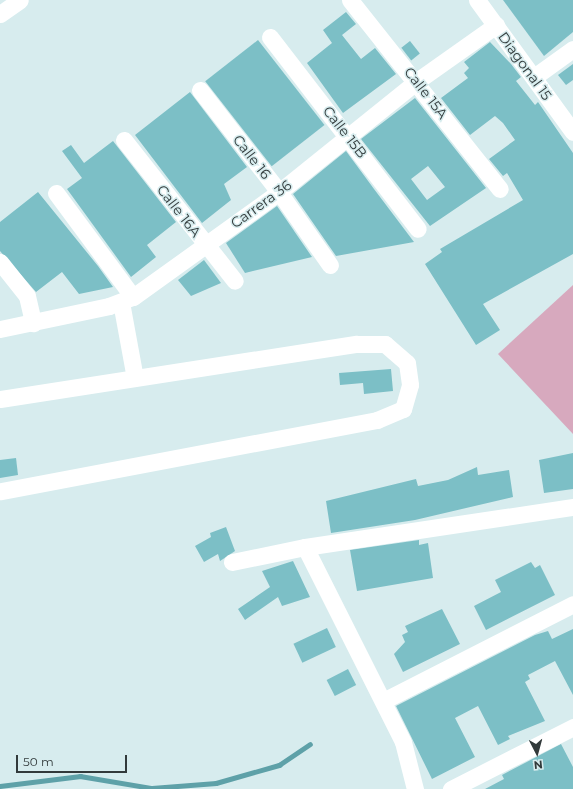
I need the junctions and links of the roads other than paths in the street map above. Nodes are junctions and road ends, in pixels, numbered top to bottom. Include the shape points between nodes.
1 (20, 0) edge
2 (350, 0) edge
3 (477, 0) edge
4 (0, 14) edge
5 (496, 25) junction
6 (270, 37) dead end
7 (573, 49) edge
8 (534, 78) junction
9 (417, 81) junction
10 (200, 90) dead end
11 (573, 132) edge
12 (350, 138) junction
13 (124, 140) dead end
14 (500, 188) dead end
15 (279, 192) junction
16 (56, 193) dead end
17 (418, 229) dead end
18 (206, 245) junction
19 (0, 262) edge
20 (330, 265) dead end
21 (235, 281) dead end
22 (127, 299) junction
23 (33, 323) junction
24 (0, 329) edge
25 (135, 378) junction
26 (0, 399) edge
27 (0, 491) edge
28 (573, 507) edge
29 (305, 547) junction
30 (232, 562) dead end
31 (573, 604) edge
32 (383, 701) junction
33 (573, 727) edge
34 (415, 789) edge
35 (451, 789) edge

1 - 4 street
2 - 9 street, Calle 15A
3 - 5 street, Diagonal 15
5 - 8 street, Diagonal 15
5 - 9 street, Carrera 36
6 - 12 street, Calle 15B
7 - 8 street
8 - 11 street, Diagonal 15
9 - 12 street, Carrera 36
9 - 14 street, Calle 15A
10 - 15 street, Calle 16
12 - 15 street, Carrera 36
12 - 17 street, Calle 15B
13 - 18 street, Calle 16A
15 - 18 street, Carrera 36
15 - 20 street, Calle 16
16 - 22 street
18 - 21 street, Calle 16A
18 - 22 street, Carrera 36
19 - 23 street via 27,296
22 - 23 street, Carrera 36
22 - 25 street
23 - 24 street, Carrera 36
25 - 26 street
25 - 27 street via 357,344 385,344 407,363 410,385 403,409 377,420
28 - 29 street
29 - 30 street
29 - 32 street
31 - 32 street
32 - 34 street via 403,742
33 - 35 street

